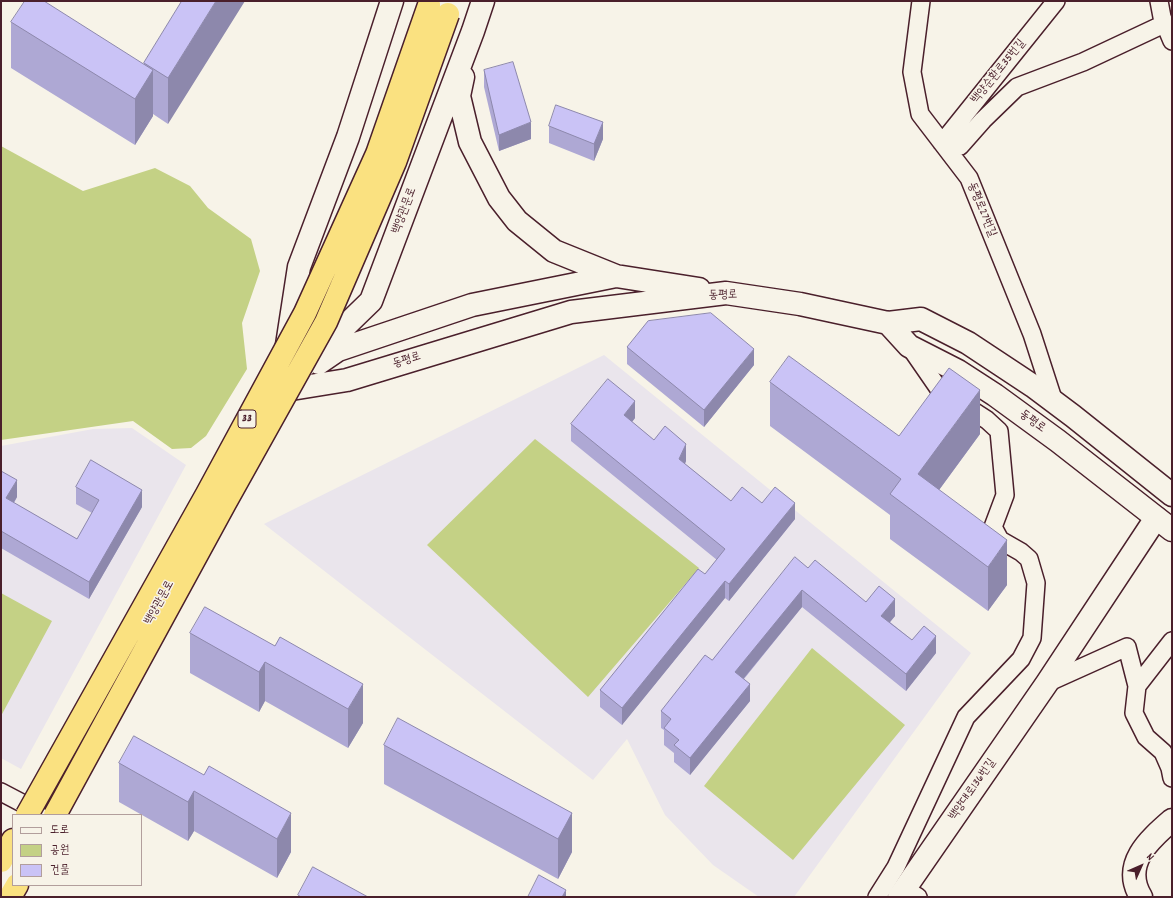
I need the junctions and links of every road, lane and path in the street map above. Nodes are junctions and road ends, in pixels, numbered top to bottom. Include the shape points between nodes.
1 (392, 1) edge
2 (483, 1) edge
3 (921, 1) edge
4 (1056, 1) edge
5 (1159, 1) edge
6 (430, 3) edge
7 (451, 7) edge
8 (1164, 24) junction
9 (473, 31) junction
10 (1172, 41) edge
11 (942, 143) junction
12 (616, 276) junction
13 (726, 293) junction
14 (888, 323) junction
15 (909, 346) junction
16 (279, 391) junction
17 (1054, 402) junction
18 (1172, 495) edge
19 (1164, 524) edge
20 (1172, 640) edge
21 (1047, 683) junction
22 (1137, 686) junction
23 (1172, 778) edge
24 (1, 792) edge
25 (39, 814) edge
26 (42, 814) edge
27 (42, 814) edge
28 (42, 814) edge
29 (1172, 820) edge
30 (12, 842) edge
31 (1, 861) edge
32 (12, 866) edge
33 (1, 886) edge
34 (16, 886) edge
35 (907, 894) edge
36 (10, 897) edge
37 (877, 897) edge
38 (1141, 897) edge

1 - 16 main road, 백양관문로 via 348,137 299,266
2 - 9 main road, 백양관문로
3 - 11 street, 동평로27번길 via 912,72 920,114
4 - 11 street, 백양순환로35번길
5 - 8 street
6 - 27 highway, 33, bridge via 377,154 305,313 207,494
7 - 28 highway, 33, bridge via 395,162 326,322
8 - 10 street
8 - 11 street via 1084,62 1017,88 982,120 960,146
9 - 12 main road via 459,96 470,142 499,198 517,221 554,251
9 - 16 main road, 백양관문로 via 371,301
11 - 17 street, 동평로27번길 via 969,178 1032,334
12 - 13 main road
12 - 16 main road via 472,305 338,350
13 - 14 main road, 동평로 via 800,304
13 - 16 main road, 동평로 via 571,312 347,380
14 - 15 main road, 동평로
14 - 17 main road, 동평로 via 921,319 968,343
15 - 19 main road, 동평로 via 958,371 995,394
15 - 37 street via 939,389 988,420 998,431 1006,495 993,527 1000,540 1030,559 1036,583 1032,638 1021,658 966,717 896,867
16 - 26 main road, 백양관문로
17 - 18 main road, 동평로
19 - 21 main road, 백양대로136번길
20 - 22 street
21 - 22 street via 1127,647
21 - 35 main road, 백양대로136번길
22 - 23 street via 1134,712 1146,736 1163,752
24 - 25 street
29 - 38 main road via 1140,853 1135,868 1136,884
30 - 31 highway
32 - 33 main road
34 - 36 highway

